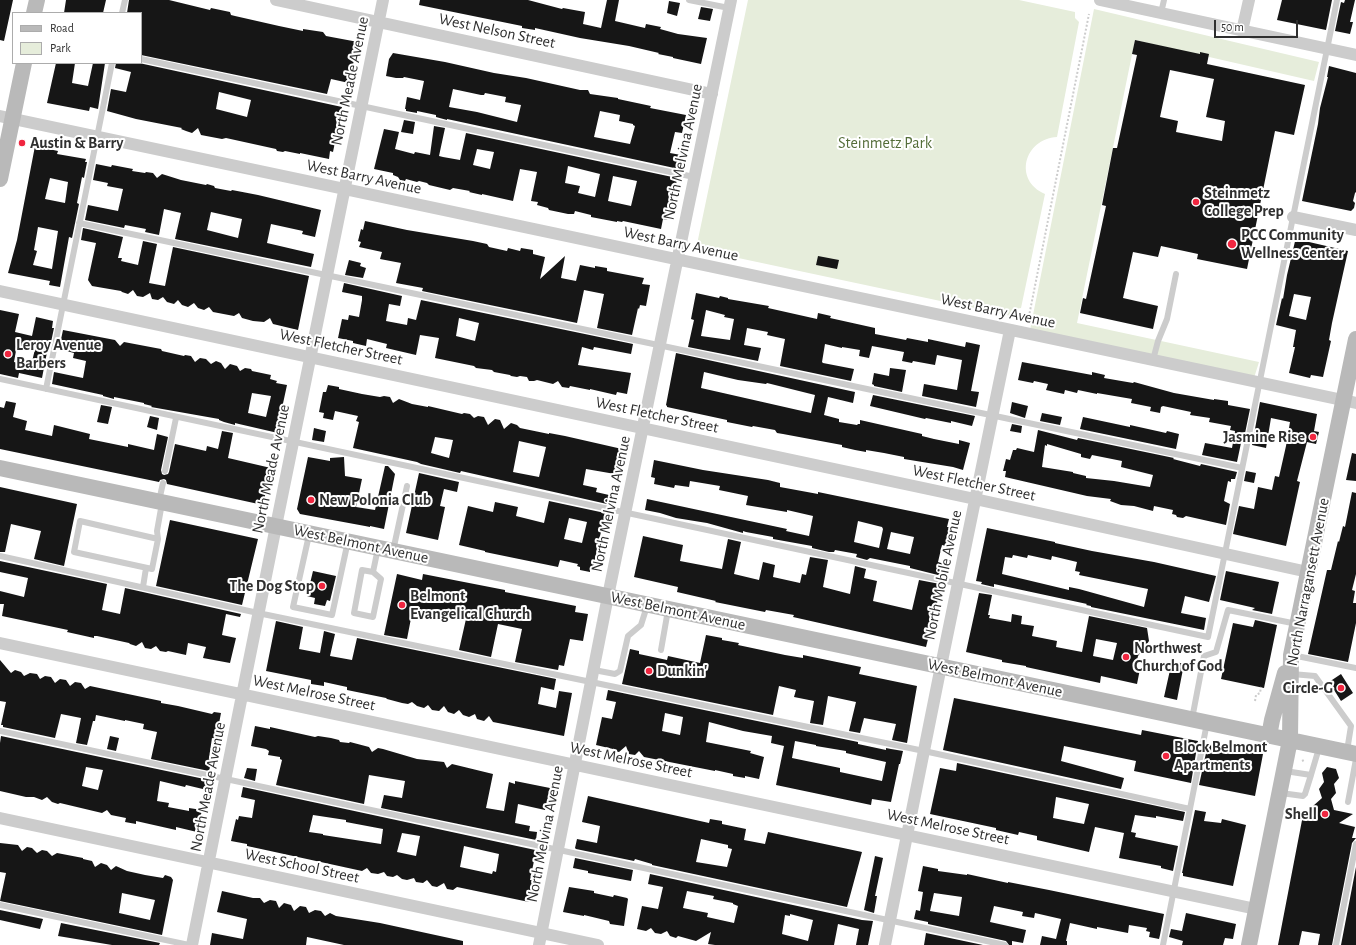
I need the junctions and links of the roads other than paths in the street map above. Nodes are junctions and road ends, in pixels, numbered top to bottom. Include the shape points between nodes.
1 (37, 0) edge
2 (125, 0) edge
3 (276, 0) edge
4 (383, 0) edge
5 (689, 0) edge
6 (1100, 0) edge
7 (1164, 0) edge
8 (1248, 0) edge
9 (1337, 0) edge
10 (730, 4) edge
11 (34, 12) edge
12 (122, 12) edge
13 (1161, 13) junction
14 (379, 22) junction
15 (1242, 31) junction
16 (1327, 49) junction
17 (1356, 55) edge
18 (142, 59) edge
19 (24, 64) edge
20 (112, 64) edge
21 (712, 94) junction
22 (362, 106) junction
23 (6, 117) edge
24 (97, 136) junction
25 (694, 177) junction
26 (0, 180) edge
27 (345, 189) junction
28 (1293, 217) junction
29 (80, 223) junction
30 (1356, 230) edge
31 (677, 260) junction
32 (1176, 274) dead end
33 (327, 275) junction
34 (0, 291) edge
35 (63, 305) junction
36 (1010, 330) junction
37 (1356, 339) edge
38 (660, 345) junction
39 (310, 357) junction
40 (1153, 360) junction
41 (0, 379) edge
42 (1260, 383) junction
43 (46, 389) junction
44 (1350, 402) edge
45 (992, 416) junction
46 (176, 418) junction
47 (643, 428) junction
48 (293, 442) junction
49 (0, 468) edge
50 (1242, 468) junction
51 (165, 471) dead end
52 (163, 483) dead end
53 (406, 486) dead end
54 (975, 499) junction
55 (161, 502) junction
56 (626, 513) junction
57 (276, 526) junction
58 (309, 533) junction
59 (158, 539) junction
60 (348, 541) junction
61 (385, 549) junction
62 (1225, 554) junction
63 (0, 556) edge
64 (146, 568) junction
65 (374, 572) junction
66 (1308, 572) junction
67 (958, 584) junction
68 (143, 587) junction
69 (608, 596) junction
70 (647, 604) junction
71 (669, 609) junction
72 (258, 613) junction
73 (1297, 624) junction
74 (0, 643) edge
75 (661, 650) dead end
76 (1291, 655) junction
77 (941, 666) junction
78 (1356, 668) edge
79 (1290, 674) junction
80 (593, 676) junction
81 (242, 694) junction
82 (1192, 719) junction
83 (1207, 723) junction
84 (0, 732) edge
85 (1269, 736) junction
86 (1290, 740) junction
87 (1320, 746) junction
88 (924, 751) junction
89 (1353, 755) edge
90 (575, 764) junction
91 (1284, 771) junction
92 (1311, 776) junction
93 (225, 779) junction
94 (1279, 793) junction
95 (1348, 802) dead end
96 (1190, 809) junction
97 (0, 818) edge
98 (907, 835) junction
99 (1356, 844) edge
100 (558, 850) junction
101 (209, 862) junction
102 (1174, 891) junction
103 (0, 905) edge
104 (1256, 909) junction
105 (890, 921) junction
106 (542, 933) junction
107 (189, 945) edge
108 (192, 945) edge
109 (539, 945) edge
110 (598, 945) edge
111 (885, 945) edge
112 (1005, 945) edge
113 (1163, 945) edge
114 (1249, 945) edge
115 (1336, 945) edge

1 - 11 main road
2 - 12 lane
3 - 14 street, West Nelson Street
4 - 14 street, North Meade Avenue
5 - 10 lane
6 - 13 street
7 - 13 lane
8 - 15 street
9 - 16 lane
10 - 21 street, North Melvina Avenue
13 - 15 street
14 - 21 street, West Nelson Street
14 - 22 street, North Meade Avenue
15 - 16 street
16 - 17 street
16 - 28 lane
18 - 22 lane
19 - 23 main road
20 - 24 lane
21 - 25 street, North Melvina Avenue
22 - 25 lane
22 - 27 street, North Meade Avenue
23 - 24 street, West Barry Avenue
23 - 26 main road
24 - 27 street, West Barry Avenue
24 - 29 lane
25 - 31 street, North Melvina Avenue
27 - 31 street, West Barry Avenue
27 - 33 street, North Meade Avenue
28 - 30 street
28 - 42 lane
29 - 33 lane
29 - 35 lane
31 - 36 street, West Barry Avenue
31 - 38 street, North Melvina Avenue
32 - 40 lane via 1167,319
33 - 38 lane
33 - 39 street, North Meade Avenue
34 - 35 street, West Fletcher Street
35 - 39 street, West Fletcher Street
35 - 43 lane
36 - 40 street, West Barry Avenue
36 - 45 street, North Mobile Avenue
37 - 44 main road, North Narragansett Avenue
38 - 45 lane
38 - 47 street, North Melvina Avenue
39 - 47 street, West Fletcher Street
39 - 48 street, North Meade Avenue
40 - 42 street, West Barry Avenue
41 - 43 lane
42 - 44 street, West Barry Avenue
42 - 50 lane
43 - 46 lane
44 - 66 main road, North Narragansett Avenue
45 - 50 lane
45 - 54 street, North Mobile Avenue
46 - 48 lane
46 - 51 lane
47 - 54 street, West Fletcher Street
47 - 56 street, North Melvina Avenue
48 - 56 lane
48 - 57 street, North Meade Avenue
49 - 55 main road, West Belmont Avenue
50 - 62 lane
52 - 55 lane
53 - 61 lane
54 - 62 street, West Fletcher Street
54 - 67 street, North Mobile Avenue
55 - 57 main road, West Belmont Avenue
55 - 59 lane
56 - 67 lane
56 - 69 street, North Melvina Avenue
57 - 58 main road, West Belmont Avenue
57 - 72 street, North Meade Avenue
58 - 60 main road, West Belmont Avenue
58 - 60 lane via 293,607 332,615
59 - 64 lane via 152,569
59 - 64 lane via 80,521 74,552
60 - 61 main road, West Belmont Avenue
61 - 65 lane
61 - 69 main road, West Belmont Avenue
62 - 66 street, West Fletcher Street
62 - 67 lane via 1208,637
63 - 68 lane
64 - 68 lane
65 - 65 lane via 362,570 354,613 373,617 382,579
66 - 73 main road, North Narragansett Avenue
67 - 77 street, North Mobile Avenue
68 - 72 lane
69 - 70 main road, West Belmont Avenue
69 - 80 street, North Melvina Avenue
70 - 71 main road, West Belmont Avenue
70 - 80 lane via 641,625 628,636 620,671 615,674
71 - 75 lane
71 - 77 main road, West Belmont Avenue
72 - 80 lane
72 - 81 street, North Meade Avenue
73 - 76 main road, North Narragansett Avenue
73 - 82 lane via 1228,610 1216,652 1204,656
74 - 81 street, West Melrose Street
76 - 78 lane
76 - 79 main road, North Narragansett Avenue
76 - 85 main road
77 - 82 main road, West Belmont Avenue
77 - 88 street, North Mobile Avenue
79 - 86 main road, North Narragansett Avenue
79 - 89 lane via 1315,676 1351,726
80 - 88 lane
80 - 90 street, North Melvina Avenue
81 - 90 street, West Melrose Street
81 - 93 street, North Meade Avenue
82 - 83 main road, West Belmont Avenue
83 - 85 main road, West Belmont Avenue
83 - 96 lane
84 - 93 lane
85 - 86 main road, West Belmont Avenue
86 - 87 main road, West Belmont Avenue
86 - 91 main road, North Narragansett Avenue
87 - 89 main road, West Belmont Avenue
87 - 92 lane
88 - 96 lane
88 - 98 street, North Mobile Avenue
89 - 95 lane
90 - 98 street, West Melrose Street
90 - 100 street, North Melvina Avenue
91 - 92 lane
91 - 94 main road, North Narragansett Avenue
92 - 94 lane via 1303,796
93 - 100 lane
93 - 101 street, North Meade Avenue
94 - 104 main road, North Narragansett Avenue
96 - 102 lane
97 - 101 street, West School Street
98 - 102 street, West Melrose Street
98 - 105 street, North Mobile Avenue
99 - 115 lane
100 - 105 lane
100 - 106 street, North Melvina Avenue
101 - 106 street, West School Street
101 - 108 street, North Meade Avenue
102 - 104 street, West Melrose Street
102 - 113 lane
103 - 107 lane
104 - 114 main road, North Narragansett Avenue
105 - 111 street, North Mobile Avenue
105 - 112 lane
106 - 109 street, North Melvina Avenue
106 - 110 street, West School Street

